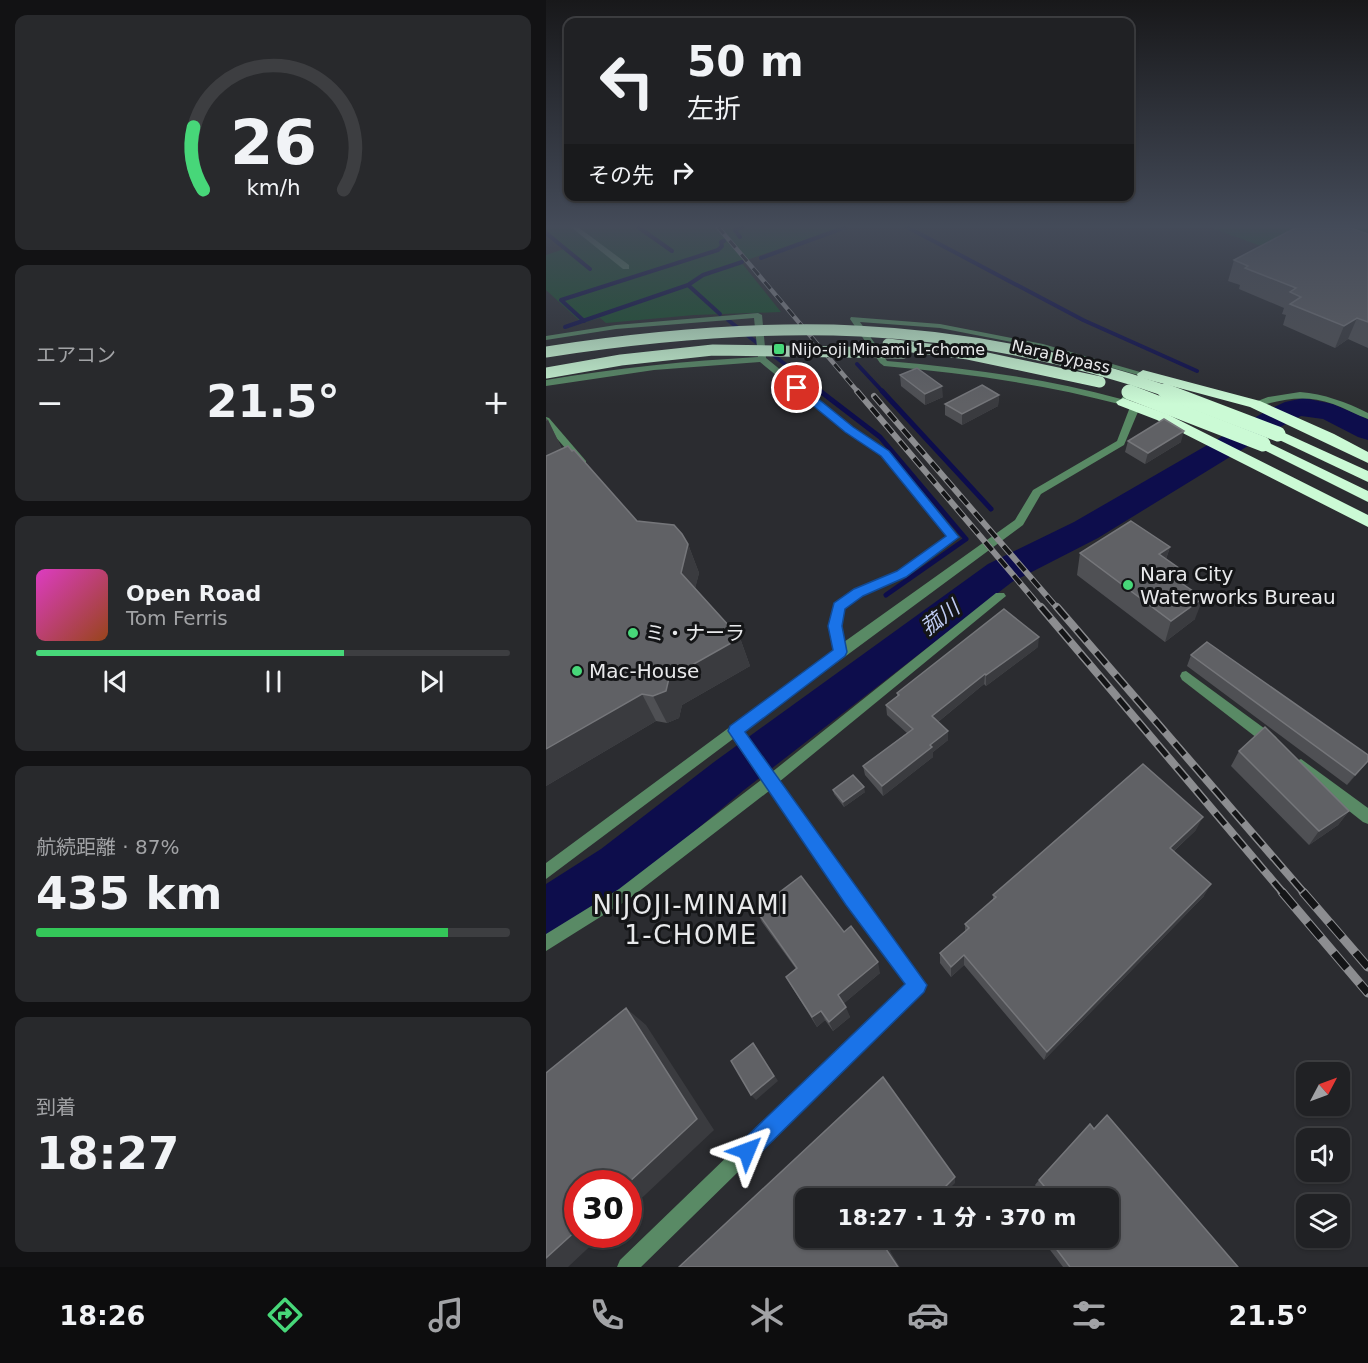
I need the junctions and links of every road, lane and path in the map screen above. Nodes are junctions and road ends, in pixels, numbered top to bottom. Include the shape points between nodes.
1 (546, 338) edge
2 (546, 343) edge
3 (546, 351) edge
4 (1024, 351) junction
5 (762, 359) junction
6 (1006, 361) junction
7 (546, 363) edge
8 (546, 374) edge
9 (1143, 374) junction
10 (546, 383) edge
11 (1129, 404) junction
12 (1259, 406) junction
13 (1368, 416) edge
14 (546, 420) edge
15 (1368, 458) edge
16 (588, 468) edge
17 (1368, 477) edge
18 (1368, 497) edge
19 (1368, 522) edge
20 (1000, 596) dead end
21 (840, 652) junction
22 (1186, 676) dead end
23 (735, 731) junction
24 (772, 780) junction
25 (1368, 817) edge
26 (546, 872) edge
27 (546, 943) edge
28 (627, 1267) edge

1 - 5 street via 626,326 758,315
2 - 4 highway, bridge via 634,328 776,319 948,331
3 - 4 highway, Nara Bypass, bridge via 671,334 776,328 921,334
4 - 17 highway, Nara Bypass, bridge via 1168,391 1278,434
5 - 10 street via 666,365
5 - 21 street via 849,430 885,454 953,537 901,574 839,606 835,626
6 - 7 highway, Nara Bypass, bridge via 910,346 794,339 686,344
6 - 8 highway, bridge via 895,353 735,349 667,354
6 - 18 highway, Nara Bypass, bridge via 1101,382 1152,399 1263,444
9 - 11 street
9 - 11 street via 1042,346 940,326 854,319 884,363 969,370 1081,389
9 - 12 highway
11 - 19 highway
11 - 21 street via 1121,443 1037,492 1019,522
12 - 13 street via 1278,396 1298,393 1337,401
12 - 15 highway
14 - 16 street
20 - 24 street
21 - 23 street
22 - 25 street
23 - 24 street
23 - 26 street
24 - 27 street via 624,894
24 - 28 street via 917,985

